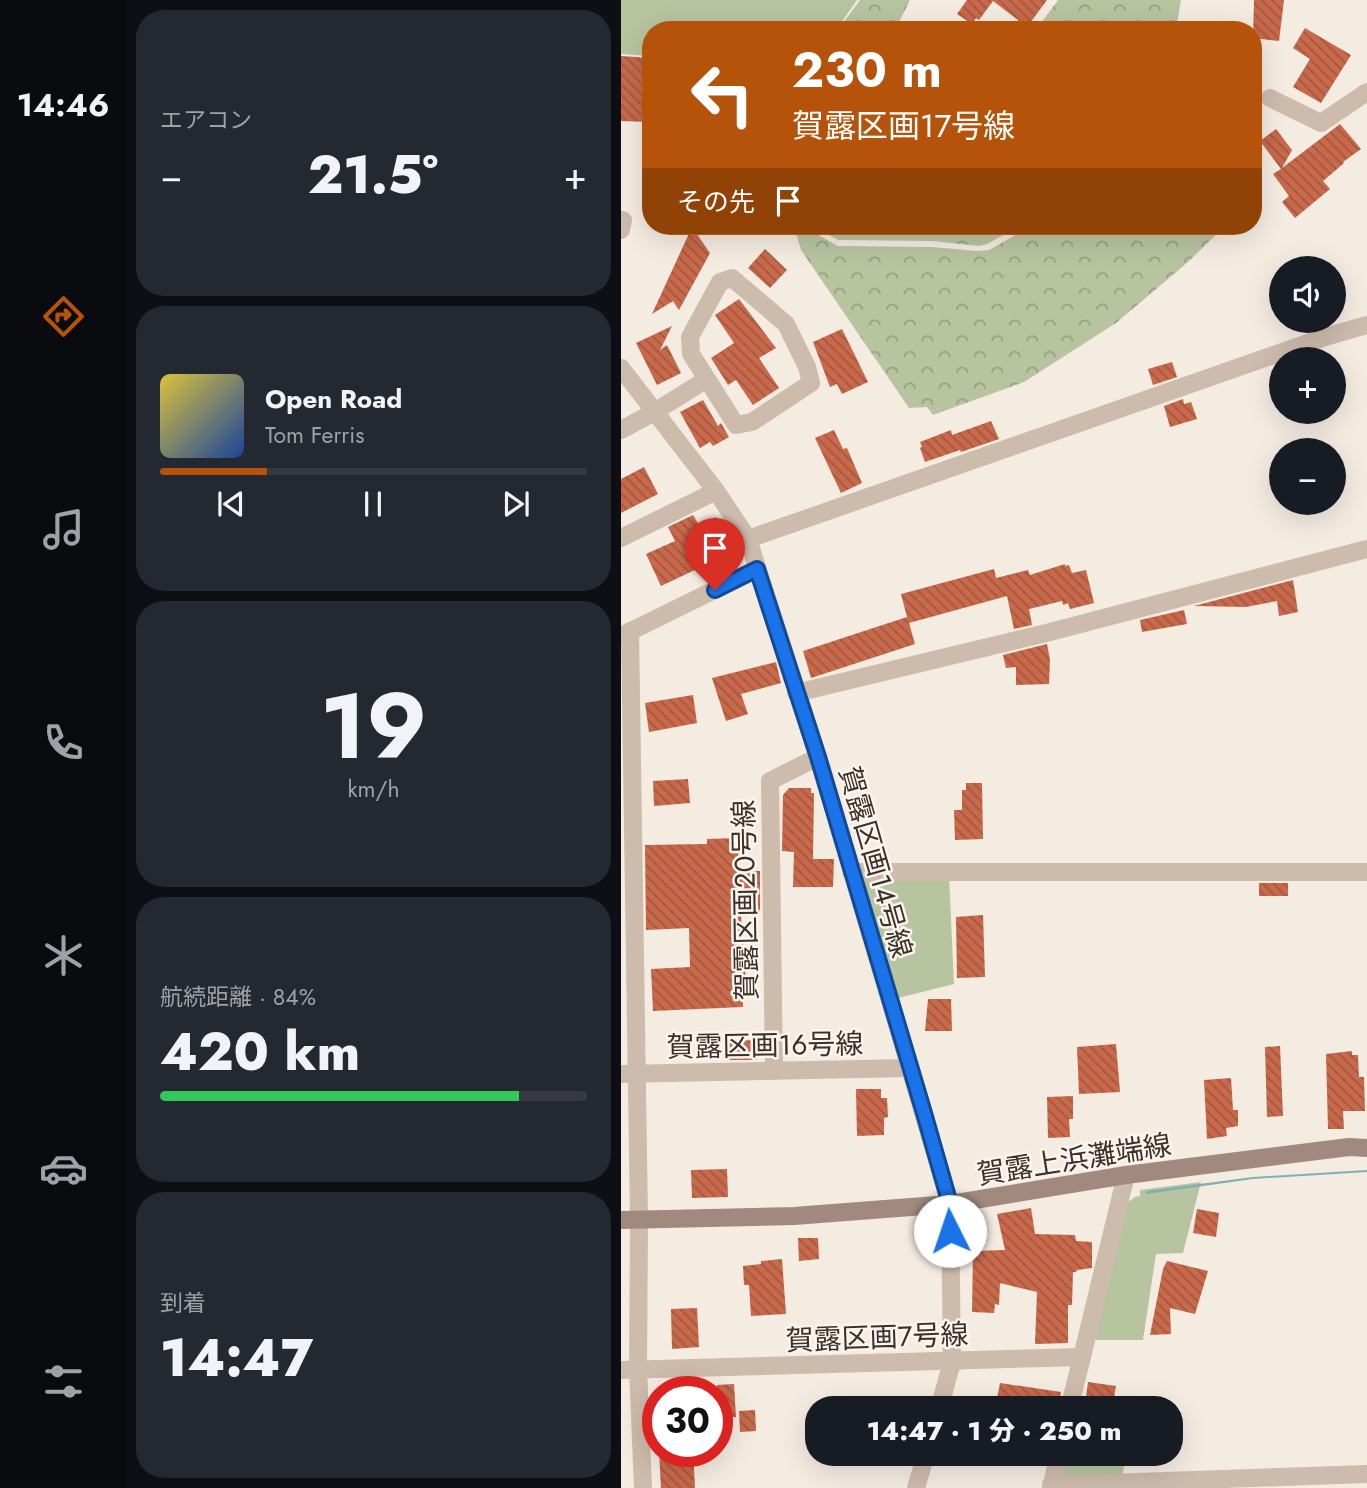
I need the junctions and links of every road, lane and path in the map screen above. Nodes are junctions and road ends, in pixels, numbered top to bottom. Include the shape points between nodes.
1 (1367, 92) edge
2 (1270, 98) dead end
3 (1367, 325) edge
4 (621, 368) edge
5 (707, 379) junction
6 (656, 411) junction
7 (621, 429) edge
8 (716, 491) junction
9 (621, 538) edge
10 (748, 539) junction
11 (1367, 549) edge
12 (757, 569) junction
13 (625, 634) edge
14 (796, 693) junction
15 (818, 757) junction
16 (851, 872) junction
17 (1367, 872) edge
18 (910, 1068) junction
19 (774, 1071) junction
20 (628, 1074) edge
21 (1367, 1147) edge
22 (1126, 1175) junction
23 (950, 1204) junction
24 (621, 1220) edge
25 (639, 1220) junction
26 (1082, 1357) junction
27 (952, 1362) junction
28 (630, 1370) edge
29 (943, 1396) edge
30 (1072, 1396) edge
31 (922, 1466) edge
32 (1056, 1466) edge
33 (1367, 1474) edge
34 (1051, 1487) edge
35 (643, 1488) edge
36 (916, 1488) edge

1 - 2 street via 1321,123
3 - 10 street
4 - 6 street, 賀露区画14号線
5 - 5 street via 691,354 690,337 720,282 732,278 786,324 811,383 752,422 736,425
5 - 6 street
6 - 7 street
6 - 8 street, 賀露区画14号線
8 - 9 street
8 - 10 street, 賀露区画14号線
10 - 12 street, 賀露区画14号線
11 - 14 street
12 - 13 street
12 - 14 street, 賀露区画14号線
13 - 20 street
14 - 15 street, 賀露区画14号線
15 - 16 street, 賀露区画14号線
15 - 19 street, 賀露区画20号線 via 770,781
16 - 17 street
16 - 18 street, 賀露区画14号線
18 - 19 street, 賀露区画16号線
18 - 23 street, 賀露区画14号線
19 - 20 street, 賀露区画16号線
20 - 25 street
21 - 22 street, 賀露上浜灘端線
22 - 23 street, 賀露上浜灘端線
22 - 26 street
23 - 25 street, 賀露上浜灘端線 via 794,1216
23 - 27 street, 賀露区画14号線
24 - 25 street, 賀露上浜灘端線
25 - 28 street
26 - 27 street, 賀露区画7号線
26 - 30 street
27 - 28 street, 賀露区画7号線
27 - 29 street, 賀露区画14号線
28 - 35 street
31 - 36 street
32 - 34 street
33 - 34 street

